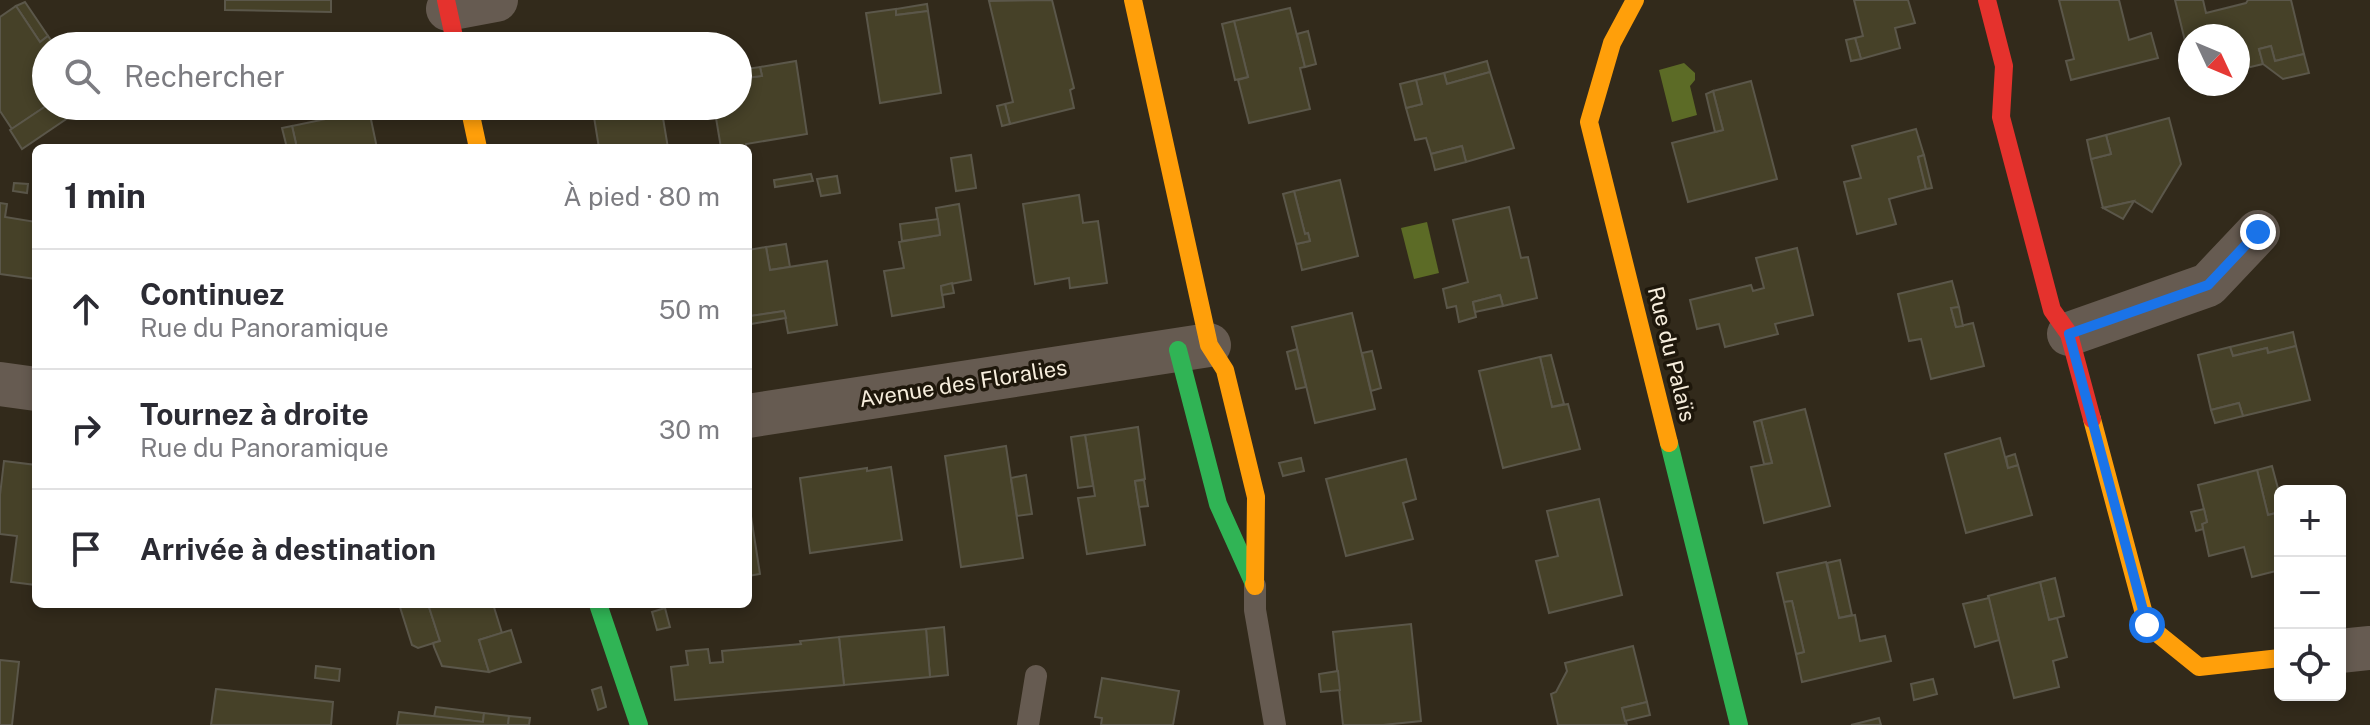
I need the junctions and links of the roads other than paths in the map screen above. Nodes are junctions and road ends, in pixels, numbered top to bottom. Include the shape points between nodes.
1 (496, 0) edge
2 (1133, 0) edge
3 (1635, 0) edge
4 (1987, 0) edge
5 (450, 18) edge
6 (472, 120) edge
7 (477, 144) edge
8 (2258, 232) dead end
9 (2069, 334) junction
10 (1194, 347) junction
11 (0, 384) edge
12 (32, 388) edge
13 (752, 415) edge
14 (1255, 586) junction
15 (599, 608) edge
16 (2370, 648) edge
17 (2346, 650) edge
18 (2274, 659) edge
19 (1036, 676) dead end
20 (639, 725) edge
21 (1028, 725) edge
22 (1275, 725) edge
23 (1739, 725) edge

1 - 5 street
2 - 10 street
3 - 23 street, Rue du Palaïs via 1612,43 1589,122
4 - 9 street via 2004,66 2001,117 2052,310
6 - 7 street
8 - 9 street via 2208,285
9 - 18 street via 2147,625 2199,667
10 - 13 street, Avenue des Floralies
10 - 14 street via 1218,504
10 - 14 street via 1225,370 1256,497
11 - 12 street
14 - 22 lane
15 - 20 street
16 - 17 street
19 - 21 lane

